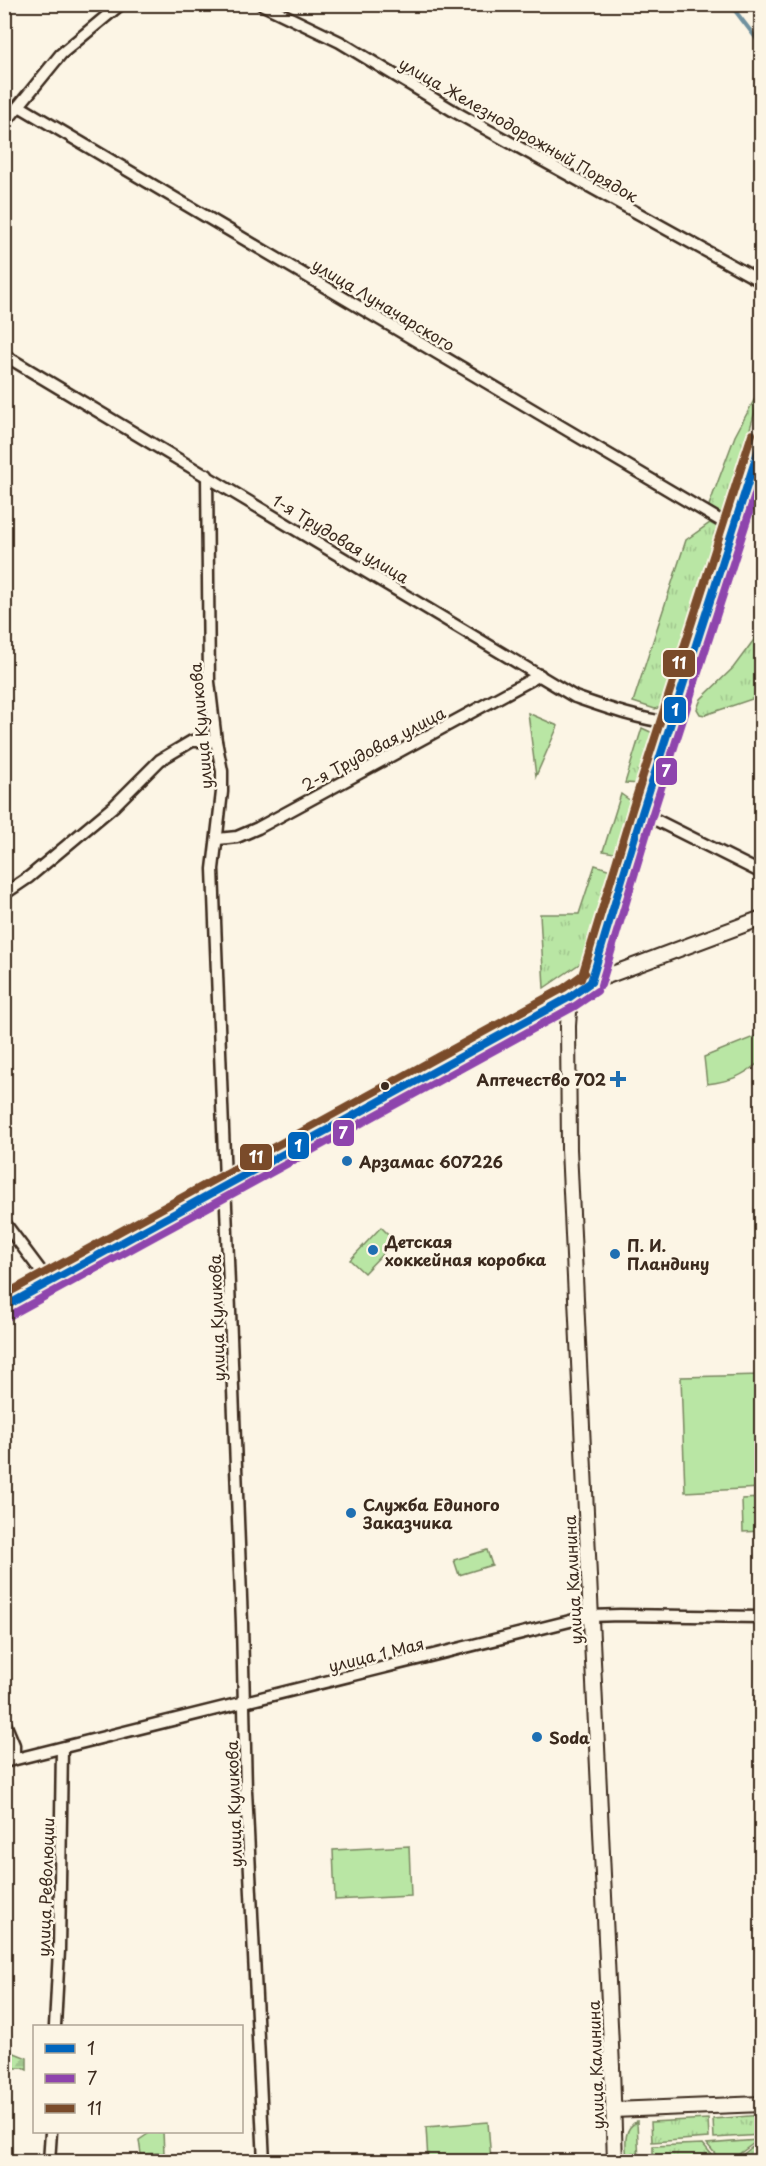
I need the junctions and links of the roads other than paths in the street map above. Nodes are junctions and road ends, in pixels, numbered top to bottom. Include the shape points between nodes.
1 (121, 4) edge
2 (261, 4) edge
3 (19, 106) junction
4 (4, 124) edge
5 (762, 282) edge
6 (4, 355) edge
7 (762, 436) edge
8 (207, 475) junction
9 (733, 528) junction
10 (540, 675) junction
11 (672, 723) junction
12 (216, 741) junction
13 (642, 813) junction
14 (218, 839) junction
15 (762, 873) edge
16 (4, 894) edge
17 (762, 918) edge
18 (591, 982) junction
19 (570, 997) junction
20 (226, 1185) junction
21 (4, 1222) edge
22 (49, 1282) junction
23 (4, 1307) edge
24 (590, 1616) junction
25 (760, 1617) dead end
26 (245, 1702) junction
27 (4, 1721) edge
28 (62, 1748) junction
29 (10, 1761) edge
30 (55, 2025) edge
31 (762, 2104) edge
32 (613, 2110) junction
33 (51, 2133) edge
34 (49, 2162) edge
35 (264, 2162) edge
36 (615, 2162) edge

1 - 3 street via 61,54
2 - 5 street, улица Железнодорожный Порядок via 340,42 457,113
3 - 4 street
3 - 9 street, улица Луначарского
6 - 8 street, 1-я Трудовая улица
7 - 9 street
8 - 10 street, 1-я Трудовая улица
8 - 12 street, улица Куликова via 209,682
9 - 11 street
10 - 11 street, 1-я Трудовая улица via 575,697 647,720
10 - 14 street, 2-я Трудовая улица via 258,828 237,837
11 - 13 street
12 - 14 street, улица Куликова via 222,771
12 - 16 street via 192,741 160,760 114,806
13 - 15 street
13 - 18 street
14 - 20 street, улица Куликова via 213,869
17 - 18 street
18 - 19 street
19 - 20 street
19 - 24 street, улица Калинина via 569,1149
20 - 22 street
20 - 26 street, улица Куликова
21 - 22 street
22 - 23 street
24 - 25 street, улица 1 Мая
24 - 26 street, улица 1 Мая
24 - 32 street, улица Калинина
26 - 28 street, улица 1 Мая
26 - 35 street, улица Куликова
27 - 29 street via 14,1745
28 - 29 street, улица 1 Мая
28 - 30 street, улица Революции
31 - 32 street
32 - 36 street, улица Калинина
33 - 34 street

